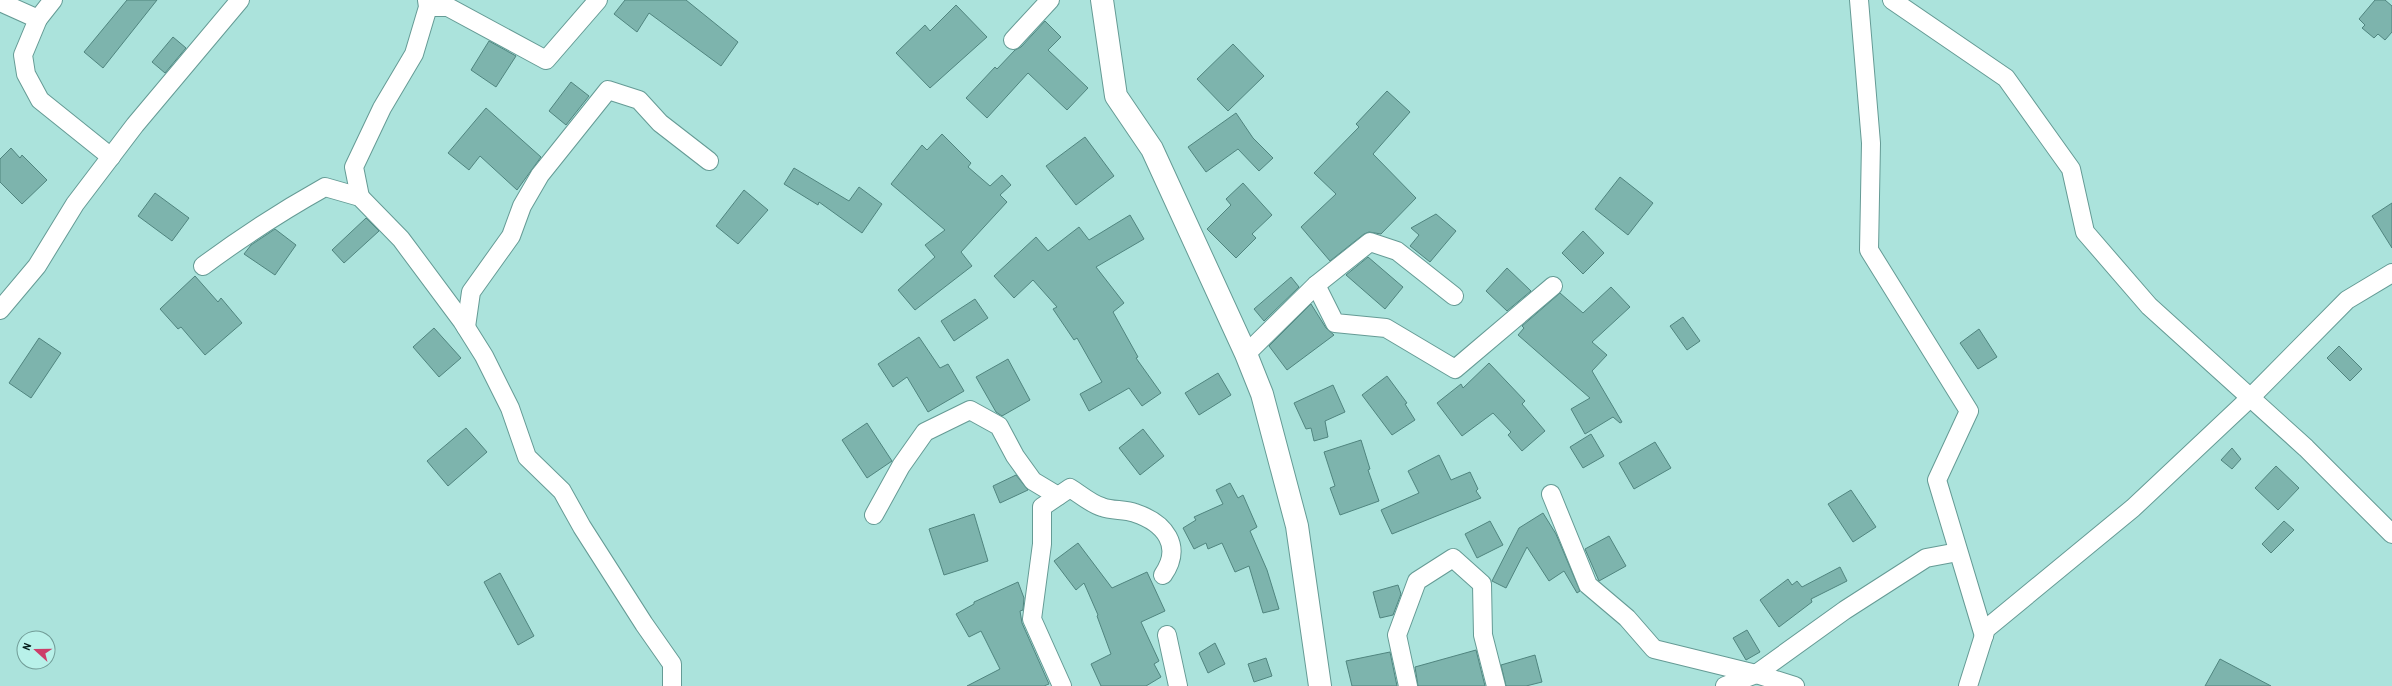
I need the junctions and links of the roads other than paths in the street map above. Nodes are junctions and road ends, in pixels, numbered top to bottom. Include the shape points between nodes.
1 (53, 0) edge
2 (240, 0) edge
3 (598, 0) edge
4 (1050, 0) edge
5 (1102, 0) edge
6 (1859, 0) edge
7 (1892, 0) edge
8 (0, 2) edge
9 (427, 4) edge
10 (38, 19) junction
11 (1013, 40) dead end
12 (111, 157) junction
13 (709, 161) dead end
14 (360, 197) junction
15 (203, 266) dead end
16 (2392, 273) edge
17 (1316, 285) junction
18 (1553, 286) dead end
19 (1454, 296) dead end
20 (0, 310) edge
21 (466, 327) junction
22 (1246, 354) junction
23 (2250, 398) junction
24 (1551, 494) dead end
25 (1058, 496) junction
26 (874, 515) dead end
27 (2392, 534) edge
28 (1958, 552) junction
29 (1163, 575) dead end
30 (1167, 635) dead end
31 (1984, 636) junction
32 (1756, 674) junction
33 (672, 686) edge
34 (1062, 686) edge
35 (1178, 686) edge
36 (1320, 686) edge
37 (1408, 686) edge
38 (1496, 686) edge
39 (1725, 686) edge
40 (1795, 686) edge
41 (1968, 686) edge

1 - 10 street
2 - 12 street
3 - 9 street via 546,60 448,7
4 - 11 street
5 - 22 main road via 1116,96 1152,149
6 - 28 street via 1871,143 1869,250 1969,411 1937,480
7 - 23 street via 2006,78 2071,169 2085,232 2149,306
8 - 10 street
9 - 14 street via 414,54 382,108 354,167
10 - 12 street via 23,55 26,74 36,93 40,100
12 - 20 street via 74,204 37,266
13 - 21 street via 660,123 639,100 608,90 540,175 522,206 511,236 471,292
14 - 15 street via 325,188 240,238
14 - 21 street via 401,239
16 - 23 street via 2347,300
17 - 18 street via 1335,324 1386,328 1455,369
17 - 19 street via 1370,242 1397,251
17 - 22 street
21 - 33 street via 510,408 527,457 562,491 582,527 672,664
22 - 36 main road via 1262,394 1297,526
23 - 27 street via 2306,448
23 - 31 street via 2133,508 1986,629
24 - 32 street via 1588,585 1627,618 1654,650
25 - 26 street via 1033,481 1014,456 999,426 970,410 925,432 901,466
25 - 29 street via 1070,488 1101,507 1135,513 1159,524 1172,544 1171,563
25 - 34 street via 1042,507 1042,544 1032,619
28 - 31 street
28 - 32 street via 1926,558 1845,610
30 - 35 street
31 - 41 street
32 - 39 street
32 - 40 street
37 - 38 street via 1397,635 1417,581 1453,558 1482,584 1483,636

